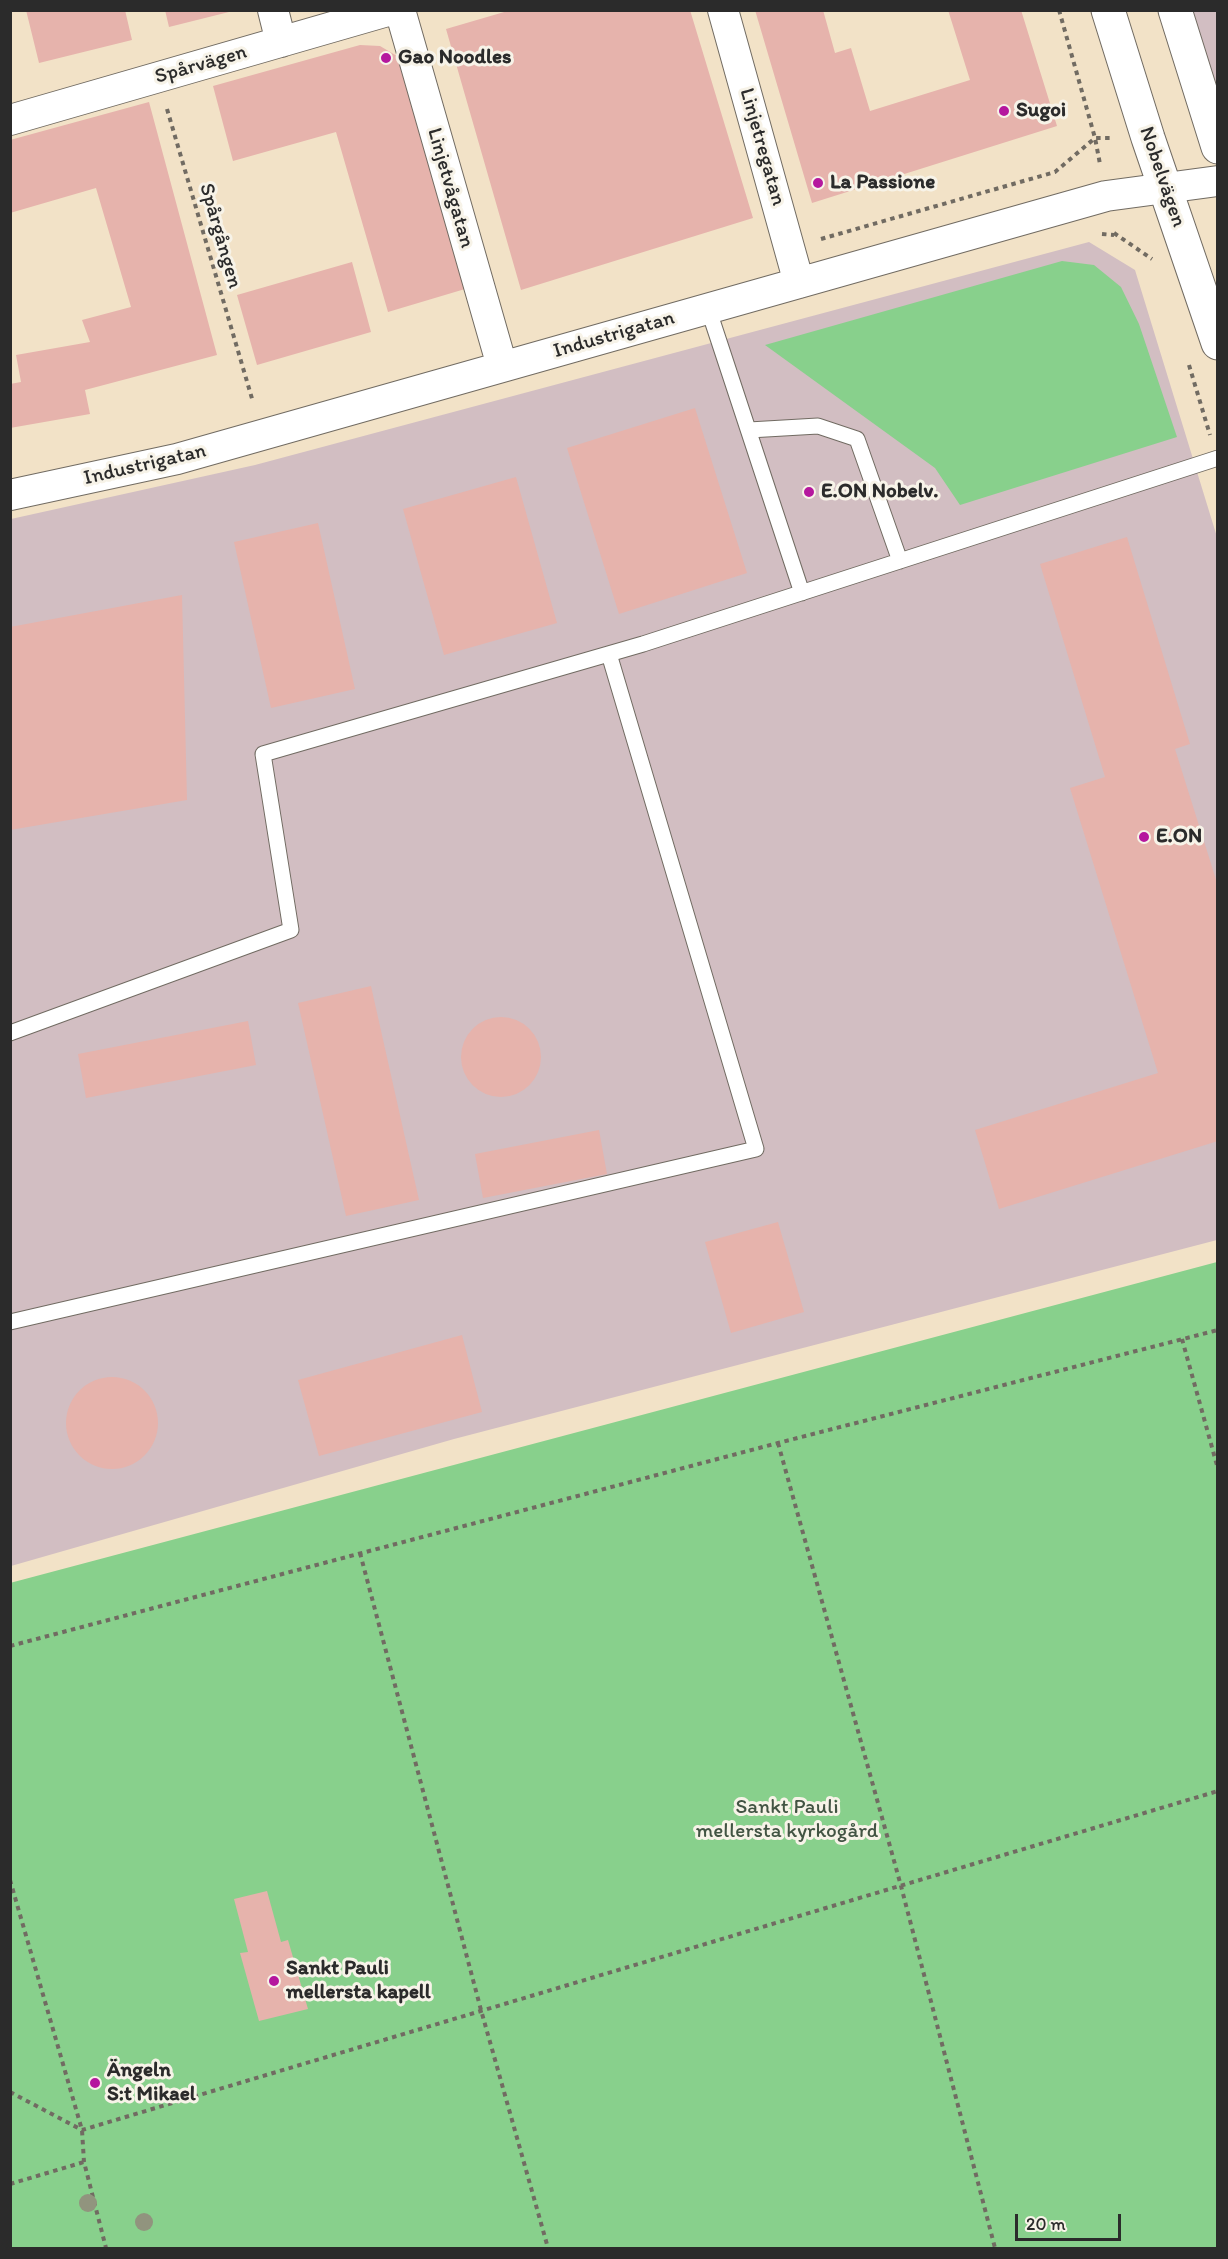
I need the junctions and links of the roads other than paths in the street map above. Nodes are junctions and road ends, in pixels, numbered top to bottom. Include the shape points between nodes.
1 (273, 10) edge
2 (390, 10) edge
3 (400, 10) edge
4 (723, 10) edge
5 (1108, 10) edge
6 (1175, 10) edge
7 (281, 42) junction
8 (10, 120) edge
9 (1218, 147) edge
10 (1218, 181) edge
11 (1164, 187) junction
12 (799, 283) junction
13 (708, 308) junction
14 (1218, 343) edge
15 (502, 366) junction
16 (749, 430) junction
17 (1217, 458) edge
18 (10, 495) edge
19 (900, 561) junction
20 (802, 593) junction
21 (609, 654) junction
22 (10, 1033) edge
23 (10, 1322) edge

1 - 7 street
2 - 7 street, Spårvägen
3 - 15 street, Linjetvågatan
4 - 12 street, Linjetregatan
5 - 11 main road, Nobelvägen
6 - 9 main road
7 - 8 street, Spårvägen
10 - 11 street, Industrigatan
11 - 12 street, Industrigatan via 1106,196
11 - 14 main road, Nobelvägen
12 - 13 street, Industrigatan
13 - 15 street, Industrigatan
13 - 16 lane
15 - 18 street, Industrigatan via 177,459
16 - 19 lane via 818,426 856,439
16 - 20 lane
17 - 19 lane
19 - 20 lane
20 - 21 lane
21 - 22 lane via 263,754 291,930
21 - 23 lane via 756,1149

